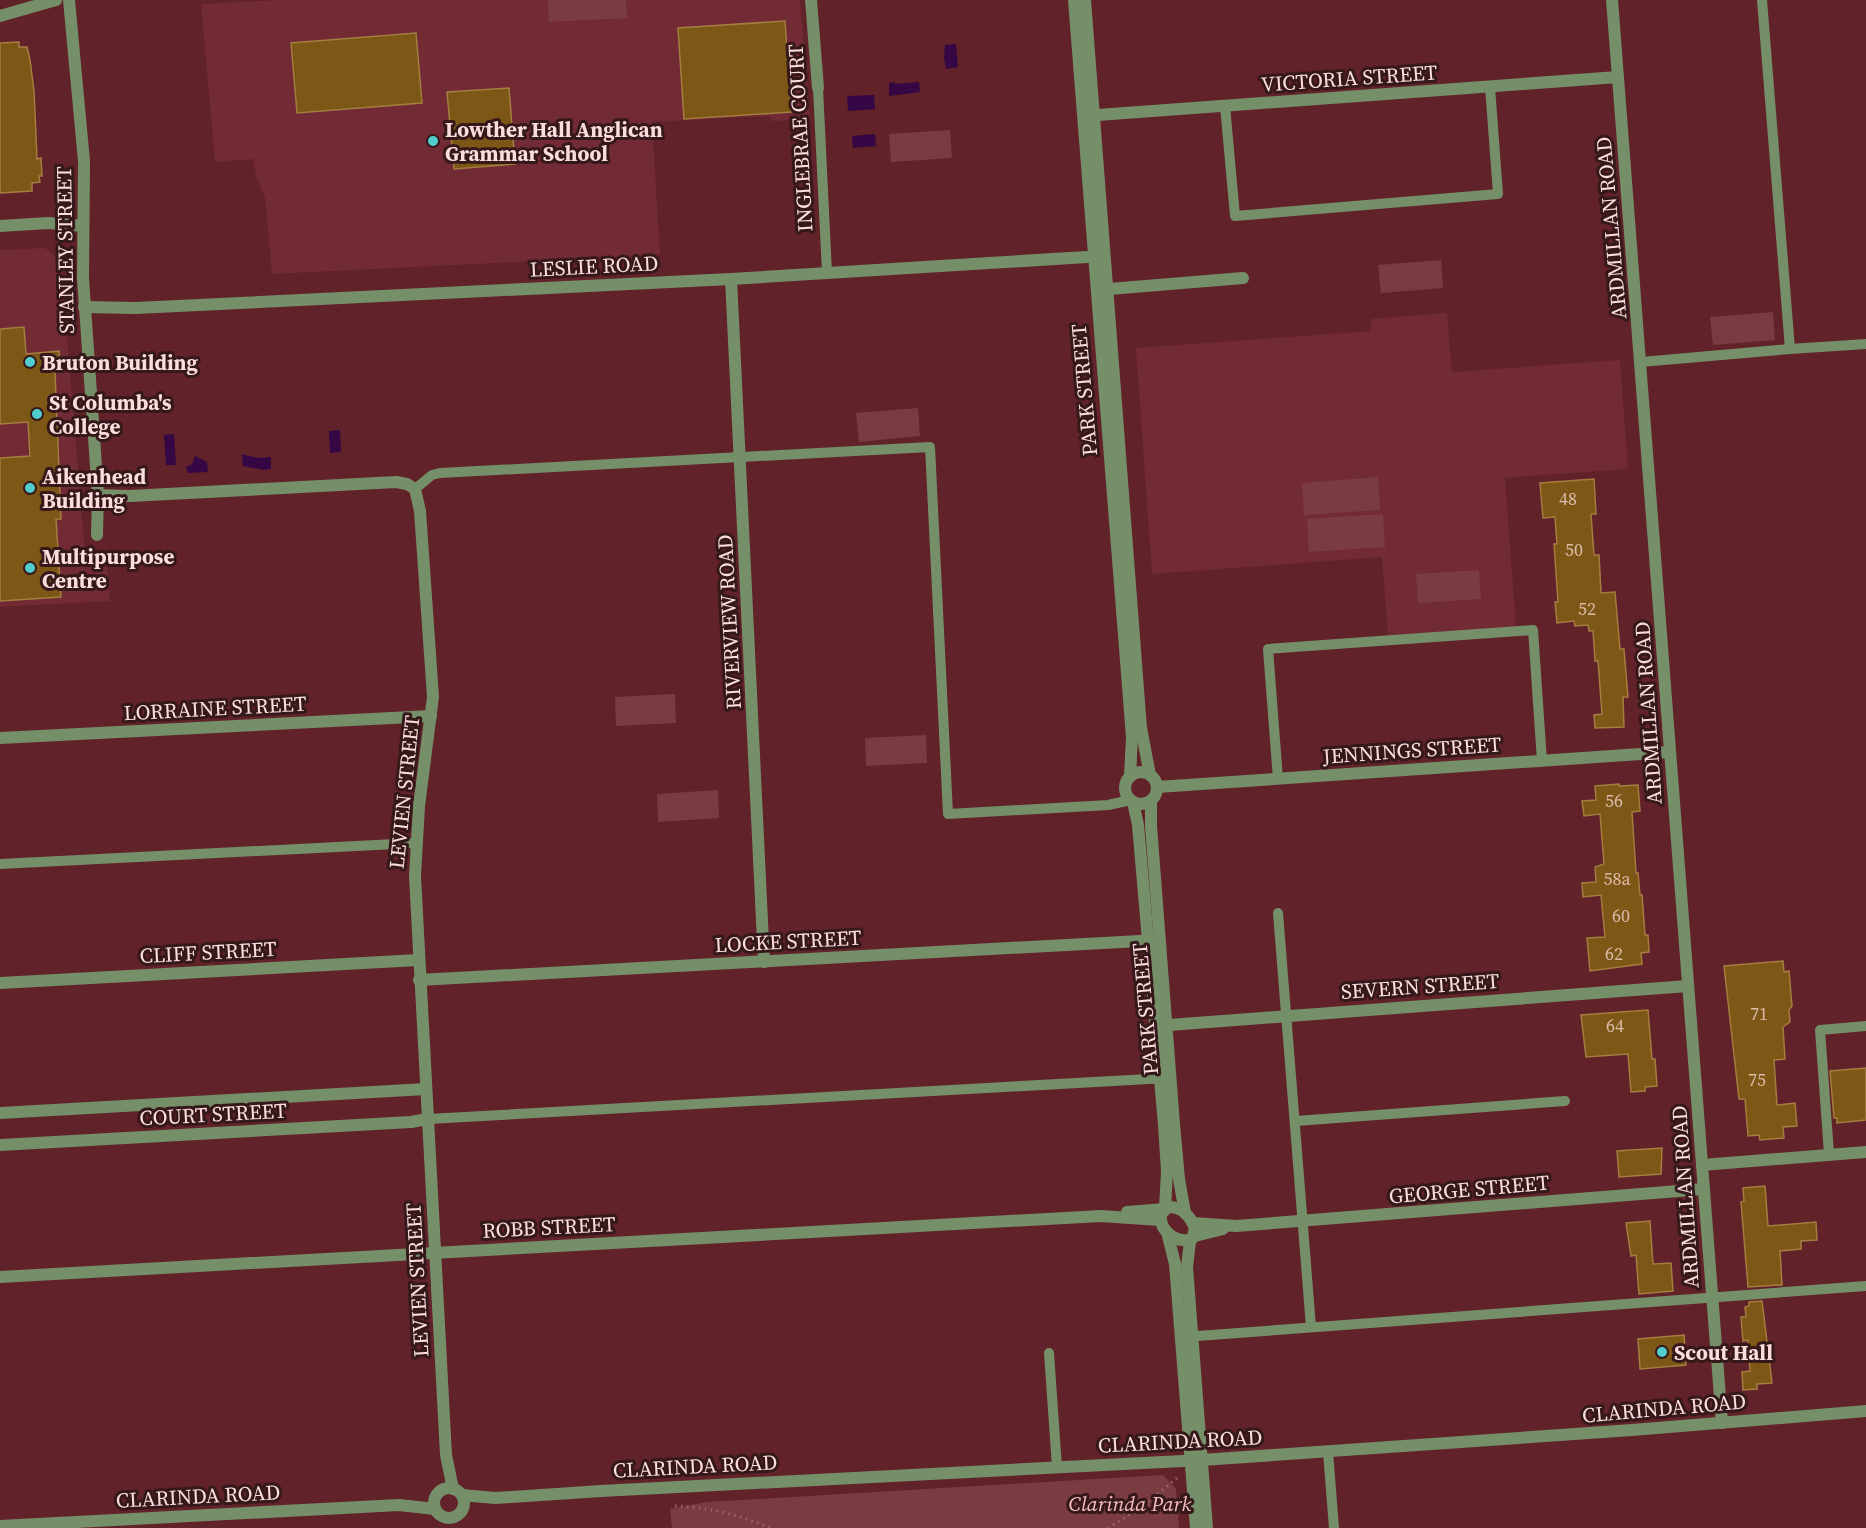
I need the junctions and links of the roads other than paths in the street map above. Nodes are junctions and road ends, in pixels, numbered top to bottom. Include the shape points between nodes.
1 (56, 0) edge
2 (69, 0) edge
3 (811, 0) edge
4 (1074, 0) edge
5 (1085, 0) edge
6 (1612, 0) edge
7 (1762, 0) edge
8 (0, 16) edge
9 (1618, 77) junction
10 (1490, 87) junction
11 (818, 88) joint
12 (1225, 106) junction
13 (1089, 116) junction
14 (0, 226) edge
15 (83, 226) junction
16 (1099, 256) junction
17 (827, 273) junction
18 (731, 279) junction
19 (1243, 279) dead end
20 (1102, 289) junction
21 (84, 307) junction
22 (1866, 344) edge
23 (1790, 349) junction
24 (1641, 362) junction
25 (740, 456) junction
26 (415, 489) junction
27 (98, 495) junction
28 (97, 535) dead end
29 (431, 716) junction
30 (0, 738) edge
31 (1670, 752) junction
32 (1542, 761) junction
33 (1150, 775) junction
34 (1130, 776) junction
35 (1278, 778) junction
36 (1157, 787) junction
37 (1132, 801) junction
38 (1151, 801) junction
39 (415, 843) junction
40 (0, 864) edge
41 (1278, 913) dead end
42 (1153, 940) junction
43 (418, 960) junction
44 (764, 962) junction
45 (419, 980) junction
46 (0, 983) edge
47 (1688, 986) junction
48 (1286, 1016) junction
49 (1161, 1026) junction
50 (1866, 1026) edge
51 (1165, 1078) junction
52 (426, 1089) junction
53 (1565, 1101) dead end
54 (0, 1113) edge
55 (428, 1119) junction
56 (1296, 1121) junction
57 (0, 1145) edge
58 (1866, 1152) edge
59 (1829, 1154) junction
60 (1702, 1165) junction
61 (1704, 1189) junction
62 (1163, 1212) junction
63 (1185, 1213) junction
64 (1302, 1222) junction
65 (1167, 1232) junction
66 (1193, 1233) junction
67 (435, 1253) junction
68 (0, 1277) edge
69 (1866, 1286) edge
70 (1713, 1297) junction
71 (1311, 1327) junction
72 (1194, 1336) junction
73 (1180, 1337) junction
74 (1050, 1353) dead end
75 (1866, 1411) edge
76 (1722, 1423) junction
77 (1328, 1452) junction
78 (1196, 1460) junction
79 (1057, 1467) junction
80 (449, 1508) edge
81 (0, 1526) edge
82 (1196, 1528) edge
83 (1207, 1528) edge
84 (1334, 1528) edge

1 - 8 street
2 - 15 street, STANLEY STREET via 84,161
3 - 11 street, INGLEBRAE COURT
4 - 13 street, PARK STREET
5 - 13 street, PARK STREET
6 - 9 street, ARDMILLAN ROAD
7 - 23 lane
9 - 10 street, VICTORIA STREET
9 - 24 street, ARDMILLAN ROAD
10 - 12 street, VICTORIA STREET
10 - 12 lane via 1498,194 1235,216
11 - 17 lane, INGLEBRAE COURT
12 - 13 street, VICTORIA STREET
13 - 16 street, PARK STREET
14 - 15 street
15 - 21 street, STANLEY STREET
16 - 17 street, LESLIE ROAD
16 - 20 street, PARK STREET
17 - 18 street, LESLIE ROAD
18 - 21 street, LESLIE ROAD via 136,308
18 - 25 street, RIVERVIEW ROAD
19 - 20 street
20 - 33 street, PARK STREET via 1141,728
20 - 34 street, PARK STREET via 1132,737
21 - 27 street, STANLEY STREET
22 - 23 lane
23 - 24 lane
24 - 31 street, ARDMILLAN ROAD
25 - 26 lane via 440,473
25 - 37 lane via 930,447 948,814
25 - 44 street, RIVERVIEW ROAD
26 - 27 street via 396,482
26 - 29 street, LEVIEN STREET via 432,673
27 - 28 street, STANLEY STREET
29 - 30 street, LORRAINE STREET
29 - 39 street, LEVIEN STREET
31 - 32 street, JENNINGS STREET
31 - 47 street, ARDMILLAN ROAD
32 - 35 street, JENNINGS STREET
32 - 35 lane via 1533,630 1268,650
33 - 34 street via 1140,772
33 - 36 street
34 - 37 street via 1125,791
35 - 36 street, JENNINGS STREET
36 - 38 street
37 - 38 street
37 - 42 street, PARK STREET
38 - 42 street, PARK STREET
39 - 40 lane
39 - 43 street, LEVIEN STREET
41 - 48 lane
42 - 44 street, LOCKE STREET
42 - 49 street, PARK STREET
43 - 45 street, LEVIEN STREET
43 - 46 street, CLIFF STREET
44 - 45 street, LOCKE STREET
45 - 52 street, LEVIEN STREET
47 - 48 street, SEVERN STREET
47 - 60 street, ARDMILLAN ROAD
48 - 49 street, SEVERN STREET
48 - 56 lane
49 - 51 street, PARK STREET
50 - 59 lane via 1820,1030
51 - 55 lane
51 - 62 street, PARK STREET via 1167,1171
51 - 63 street, PARK STREET
52 - 54 street, COURT STREET
52 - 55 street, LEVIEN STREET
53 - 56 lane
55 - 57 street, COURT STREET
55 - 67 street, LEVIEN STREET
56 - 64 lane
58 - 59 street
59 - 60 street
60 - 61 street, ARDMILLAN ROAD
61 - 64 street, GEORGE STREET
61 - 70 street, ARDMILLAN ROAD
62 - 63 street, ROBB STREET via 1178,1208
62 - 65 street
62 - 67 street, ROBB STREET
63 - 66 street
64 - 66 street, GEORGE STREET
64 - 71 lane
65 - 66 street, GEORGE STREET via 1182,1241
65 - 73 street via 1174,1264
66 - 72 street via 1187,1267
67 - 68 street, ROBB STREET
67 - 80 street, LEVIEN STREET
69 - 70 lane
70 - 71 lane
70 - 76 street, ARDMILLAN ROAD
71 - 72 lane
72 - 73 lane
72 - 78 street
73 - 78 street
74 - 79 lane
75 - 76 street, CLARINDA ROAD
76 - 77 street, CLARINDA ROAD
77 - 78 street, CLARINDA ROAD
77 - 84 lane
78 - 79 street, CLARINDA ROAD
78 - 82 street
78 - 83 street
79 - 80 street, CLARINDA ROAD via 495,1498
80 - 81 street, CLARINDA ROAD via 399,1505

